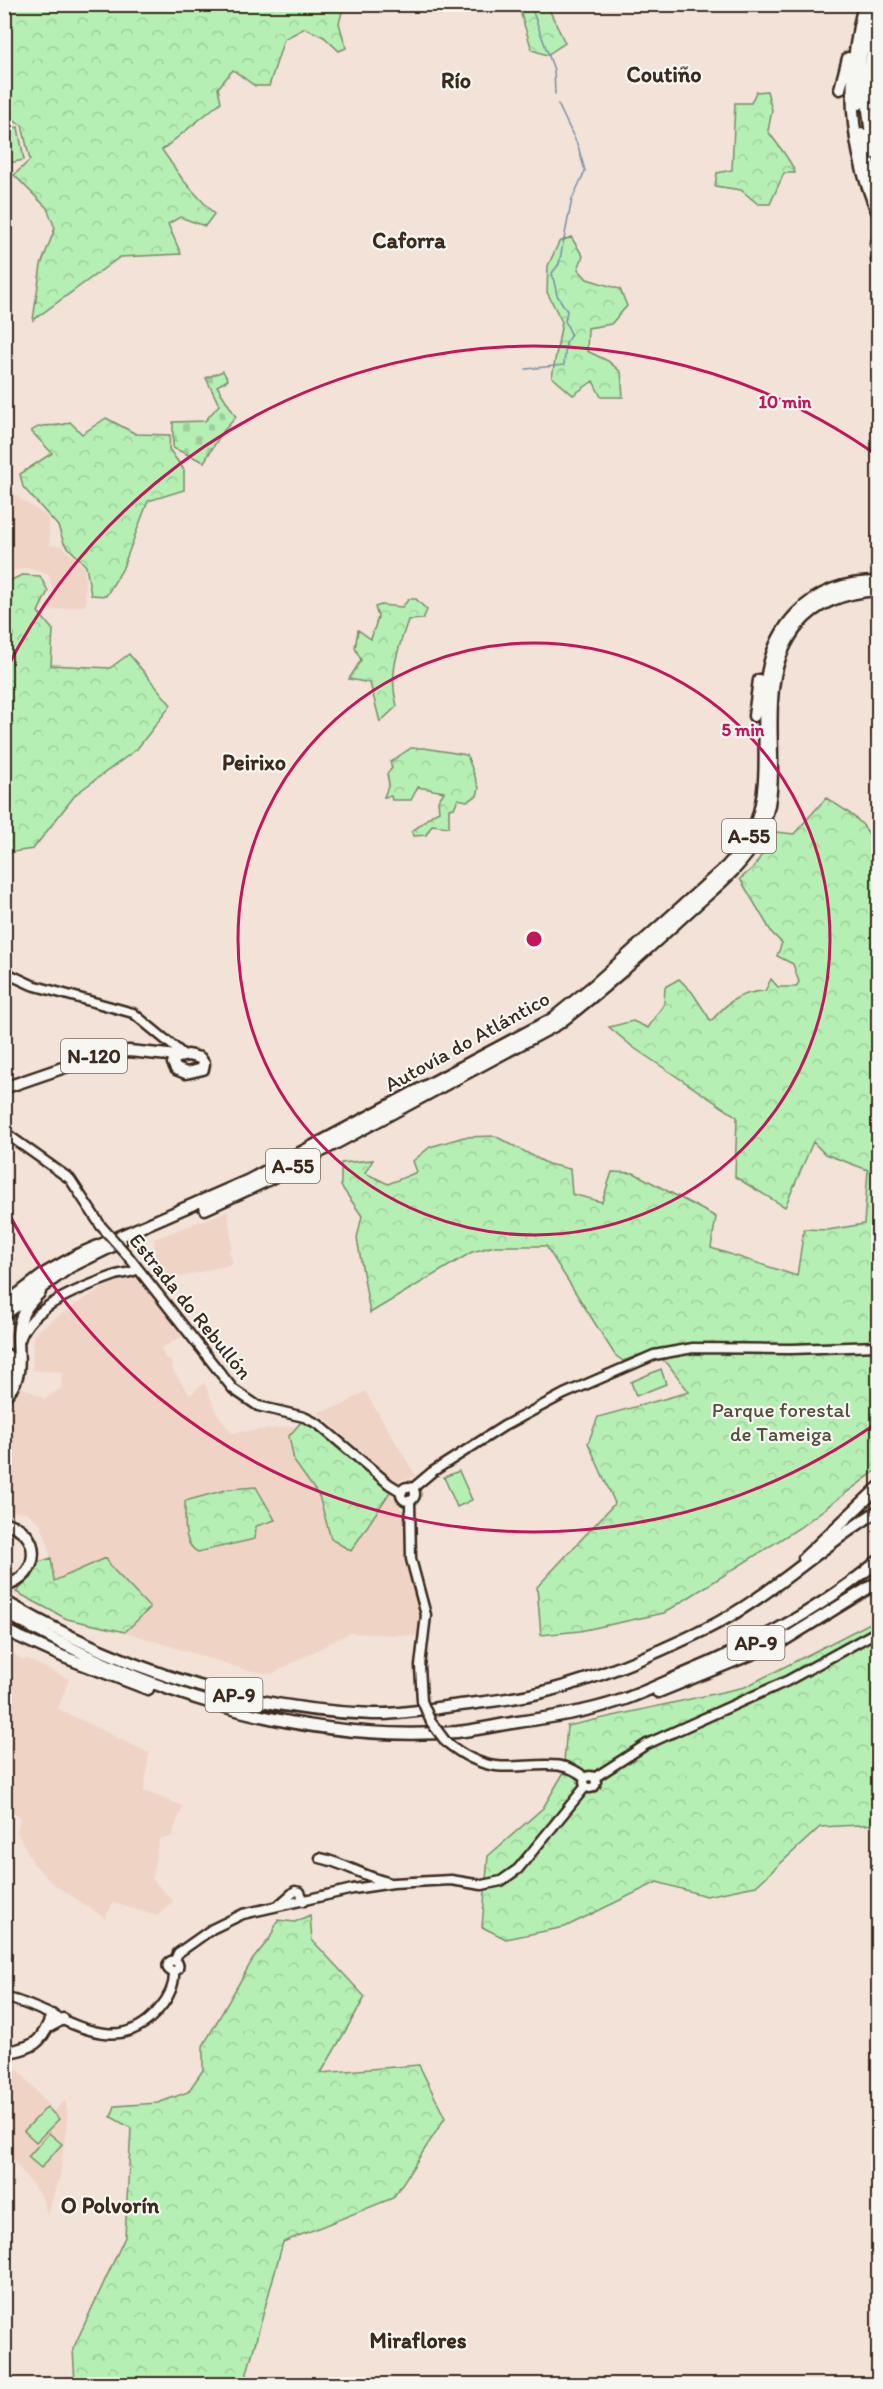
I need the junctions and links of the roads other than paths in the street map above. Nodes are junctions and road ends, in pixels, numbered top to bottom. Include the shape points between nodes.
1 (864, 4) edge
2 (873, 4) edge
3 (857, 32) junction
4 (840, 89) dead end
5 (873, 153) dead end
6 (879, 195) edge
7 (879, 213) edge
8 (879, 582) edge
9 (879, 590) edge
10 (787, 625) junction
11 (754, 716) dead end
12 (737, 874) dead end
13 (703, 898) junction
14 (681, 918) junction
15 (671, 934) dead end
16 (4, 972) edge
17 (596, 989) junction
18 (575, 1006) junction
19 (172, 1055) joint
20 (4, 1088) edge
21 (4, 1132) edge
22 (138, 1269) junction
23 (52, 1278) junction
24 (4, 1305) edge
25 (4, 1315) edge
26 (19, 1346) junction
27 (879, 1346) edge
28 (4, 1353) edge
29 (16, 1381) junction
30 (4, 1397) edge
31 (413, 1488) junction
32 (879, 1488) edge
33 (402, 1492) junction
34 (410, 1501) junction
35 (879, 1511) edge
36 (4, 1523) edge
37 (879, 1561) edge
38 (879, 1582) edge
39 (4, 1586) edge
40 (764, 1595) junction
41 (4, 1601) edge
42 (4, 1612) edge
43 (4, 1630) edge
44 (879, 1631) edge
45 (620, 1701) junction
46 (236, 1711) junction
47 (589, 1781) junction
48 (321, 1858) dead end
49 (393, 1883) junction
50 (7, 1998) dead end
51 (52, 2014) junction
52 (63, 2019) junction
53 (48, 2027) junction
54 (4, 2053) edge

1 - 3 highway
2 - 5 highway via 868,102
2 - 6 highway via 861,53 859,101 864,143
3 - 4 highway
3 - 7 highway via 852,78 855,133 862,168
8 - 10 highway, Autovía do Atlántico / A-55 via 841,585 823,593
9 - 13 highway, Autovía do Atlántico / A-55 via 857,592 824,604 803,619 784,646 773,683 770,792 765,822 740,863
10 - 11 highway via 767,652
10 - 17 highway, Autovía do Atlántico / A-55 via 766,672 762,788 754,827 727,866
12 - 13 highway
13 - 14 highway, Autovía do Atlántico / A-55
14 - 15 highway
14 - 17 highway, Autovía do Atlántico / A-55
16 - 19 street via 32,985 133,1013 151,1025
17 - 18 highway, Autovía do Atlántico / A-55
18 - 23 highway, Autovía do Atlántico / A-55 via 531,1040 264,1182 97,1253
18 - 24 highway, Autovía do Atlántico / A-55 via 249,1180 77,1255
19 - 20 highway, N-120 via 129,1051 96,1055
21 - 22 street, Estrada do Rebullón, bridge via 70,1179 101,1226
22 - 26 street via 112,1277 35,1314
22 - 33 street, Estrada do Rebullón via 213,1366 243,1398 258,1407 318,1424
23 - 25 highway, Autovía do Atlántico / A-55
23 - 26 highway via 23,1313
26 - 29 highway via 20,1370
27 - 31 street via 685,1349 654,1355 564,1394 504,1426
28 - 29 highway via 15,1364
29 - 30 highway
31 - 33 street via 406,1487
31 - 34 street via 415,1497
32 - 40 highway, AP-9
33 - 34 street via 404,1499
34 - 47 street, bridge via 411,1559 426,1615 420,1666 422,1701 431,1722 446,1742 472,1760 507,1767 562,1766 573,1768
35 - 40 highway, AP-9
36 - 39 highway via 20,1529 30,1539 33,1561 27,1574
37 - 45 highway, AP-9 via 792,1623 740,1651
38 - 45 highway via 781,1642 691,1681
40 - 41 highway, AP-9 via 708,1629 608,1673 545,1692 374,1714 268,1704 166,1677 102,1652
42 - 46 highway, AP-9 via 112,1667
43 - 46 highway via 150,1690 193,1704
44 - 47 street via 787,1681 647,1744
45 - 46 highway, AP-9 via 573,1714 457,1732 359,1732
47 - 49 street via 518,1869 501,1881 482,1885 451,1880
48 - 49 street
49 - 52 street via 304,1901 289,1900 222,1923 170,1961 167,1966 174,1971 172,1988 147,2022 133,2029 104,2034
50 - 51 street
51 - 52 street
51 - 53 highway
52 - 53 highway
53 - 54 highway via 36,2044

